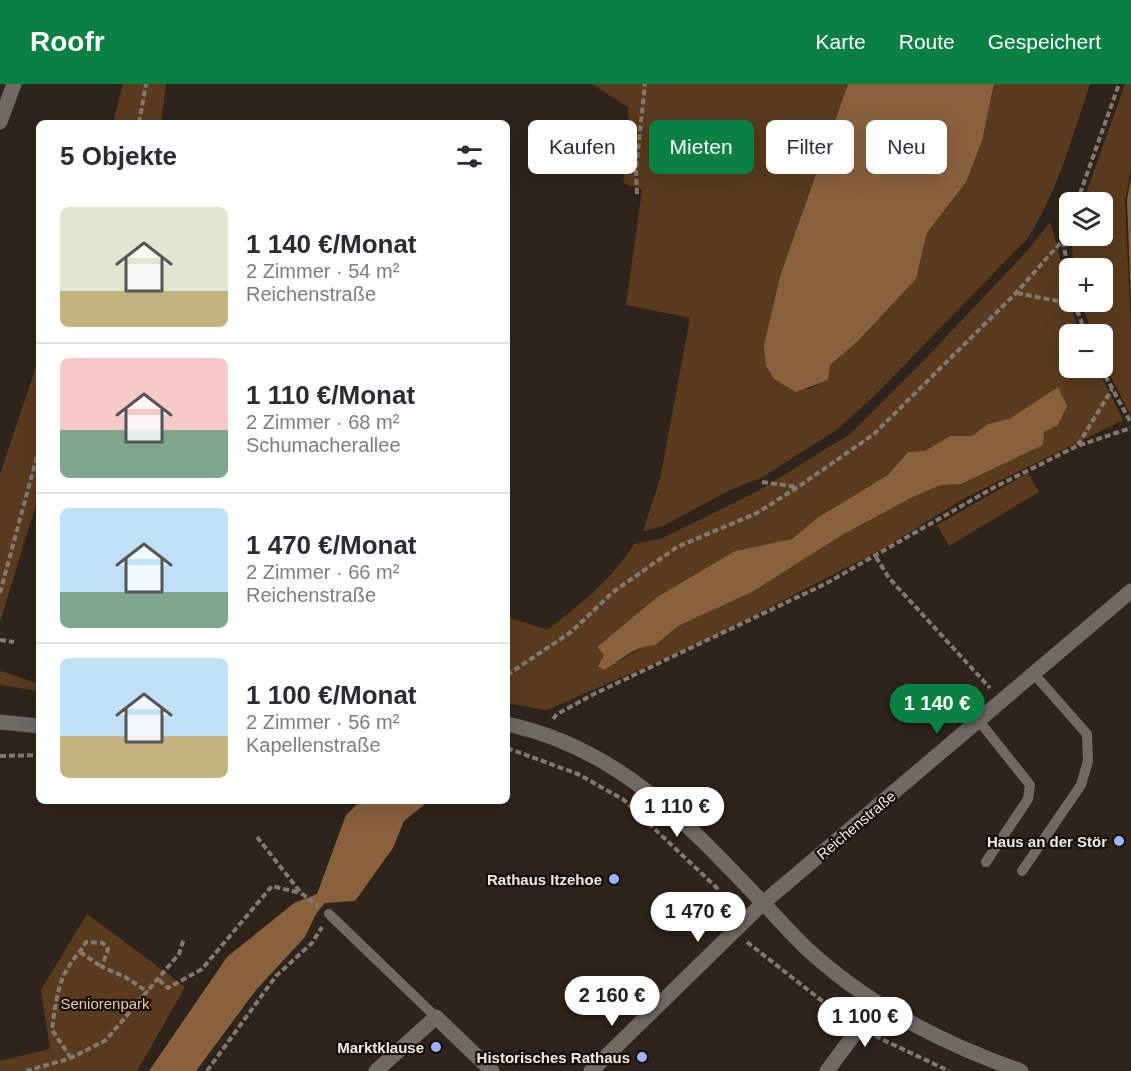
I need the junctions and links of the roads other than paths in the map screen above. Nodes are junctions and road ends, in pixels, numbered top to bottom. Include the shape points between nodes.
1 (14, 84) edge
2 (0, 122) edge
3 (1131, 591) edge
4 (1034, 674) junction
5 (980, 721) junction
6 (0, 722) edge
7 (510, 725) edge
8 (36, 726) edge
9 (986, 862) dead end
10 (1022, 871) dead end
11 (763, 903) junction
12 (329, 914) road end
13 (877, 1004) junction
14 (436, 1017) junction
15 (376, 1071) edge
16 (492, 1071) edge
17 (591, 1071) edge
18 (827, 1071) edge
19 (1021, 1071) edge

1 - 2 street
3 - 4 street, Reichenstraße
4 - 5 street, Reichenstraße
4 - 10 lane via 1087,734 1088,760 1081,785
5 - 9 lane via 1030,785 1028,799
5 - 11 street, Reichenstraße
6 - 8 street
7 - 11 street via 542,734 600,760 649,790 695,831
11 - 13 street via 815,956
11 - 17 street, Reichenstraße
12 - 14 lane
13 - 18 street
13 - 19 street via 971,1054
14 - 15 street
14 - 16 street

